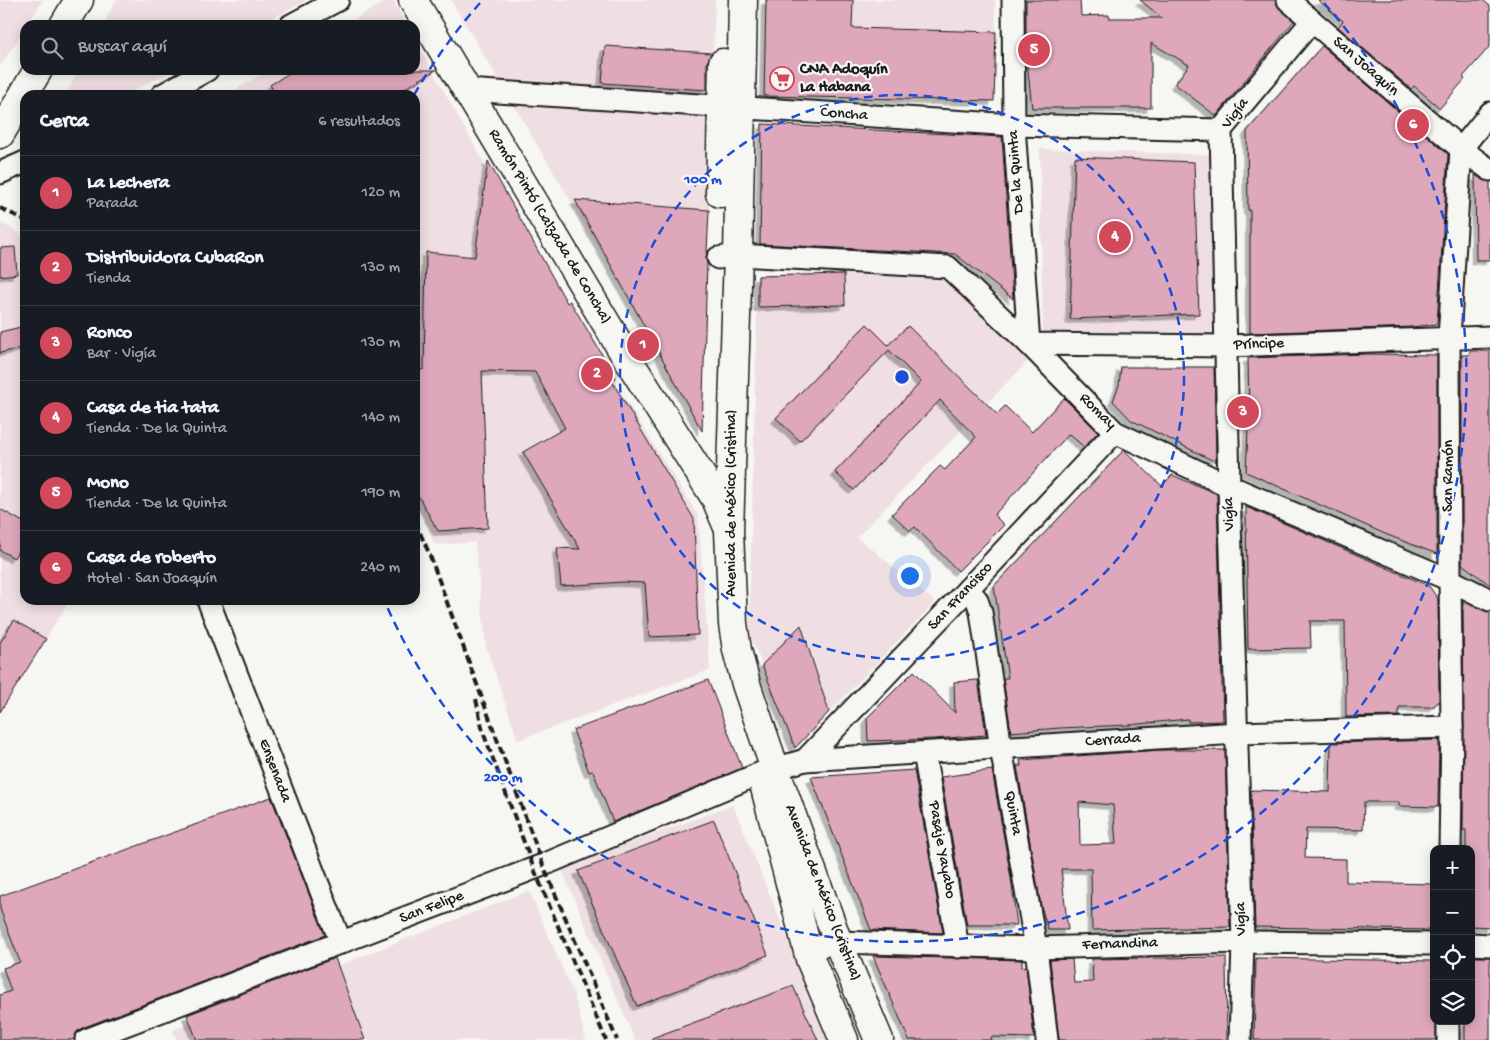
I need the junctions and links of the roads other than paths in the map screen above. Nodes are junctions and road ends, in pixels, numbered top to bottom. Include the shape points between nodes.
1 (79, 0) edge
2 (338, 0) edge
3 (413, 0) edge
4 (726, 0) edge
5 (743, 0) edge
6 (1013, 0) edge
7 (1288, 0) edge
8 (67, 20) edge
9 (300, 20) edge
10 (1312, 20) junction
11 (198, 75) edge
12 (171, 90) edge
13 (466, 90) junction
14 (20, 103) edge
15 (731, 107) junction
16 (1490, 113) edge
17 (1014, 125) junction
18 (1221, 130) junction
19 (0, 134) edge
20 (1461, 149) junction
21 (20, 164) edge
22 (1490, 170) edge
23 (0, 172) edge
24 (728, 257) junction
25 (1490, 337) edge
26 (1449, 338) junction
27 (1029, 344) junction
28 (1227, 346) junction
29 (1115, 432) junction
30 (1229, 486) junction
31 (716, 499) junction
32 (729, 532) junction
33 (1450, 580) junction
34 (968, 589) junction
35 (1490, 600) edge
36 (210, 605) edge
37 (1452, 727) junction
38 (1238, 733) junction
39 (1001, 748) junction
40 (924, 753) junction
41 (805, 760) junction
42 (768, 771) junction
43 (1450, 845) edge
44 (838, 942) junction
45 (1243, 942) junction
46 (341, 943) junction
47 (1430, 944) edge
48 (1475, 944) edge
49 (1490, 945) edge
50 (958, 947) junction
51 (1036, 948) junction
52 (807, 950) junction
53 (1448, 1025) edge
54 (86, 1040) edge
55 (844, 1040) edge
56 (879, 1040) edge
57 (1048, 1040) edge
58 (1240, 1040) edge
59 (1448, 1040) edge

1 - 8 main road
2 - 9 street
3 - 13 main road, Ramón Pintó (Calzada de Concha)
4 - 15 main road, Avenida de México (Cristina)
5 - 15 main road, Avenida de México (Cristina)
6 - 17 street, De la Quinta
7 - 10 street, San Joaquín
10 - 18 street, Vigía
10 - 20 street, San Joaquín
11 - 12 street
13 - 15 street, Concha
13 - 31 main road, Ramón Pintó (Calzada de Concha)
14 - 19 main road
15 - 17 street, Concha
15 - 24 main road, Avenida de México (Cristina)
16 - 20 street
17 - 18 street, Concha
17 - 27 street, De la Quinta
18 - 28 street, Vigía
20 - 22 street, San Joaquín
20 - 26 street, San Ramón
21 - 23 street
24 - 27 street, Romay via 948,267
24 - 31 main road, Avenida de México (Cristina)
24 - 32 main road, Avenida de México (Cristina)
25 - 26 street, Príncipe
26 - 28 street, Príncipe
26 - 33 street, San Ramón
27 - 28 street, Príncipe
27 - 29 street, Romay
28 - 30 street, Vigía
29 - 30 street, Romay
29 - 34 street, San Francisco
30 - 33 street, Romay
30 - 38 street, Vigía
31 - 32 main road, Ramón Pintó (Calzada de Concha)
31 - 42 main road, Avenida de México (Cristina) via 719,628 724,654
32 - 42 main road, Avenida de México (Cristina) via 737,650
33 - 35 street, Romay
33 - 37 street, San Ramón
34 - 39 street, Quinta via 981,612
34 - 41 street, San Francisco
36 - 46 street, Ensenada
37 - 38 street, Cerrada
37 - 43 street, San Ramón
38 - 39 street, Cerrada
38 - 45 street, Vigía
39 - 40 street, Cerrada
39 - 51 street, Quinta
40 - 41 street, Cerrada
40 - 50 street, Pasaje Yayabo
41 - 42 street, Cerrada
42 - 44 main road, Avenida de México (Cristina)
42 - 46 street, San Felipe via 543,865
42 - 52 main road, Avenida de México (Cristina)
44 - 50 street, Fernandina
44 - 52 street, Fernandina
44 - 56 main road, Avenida de México (Cristina)
45 - 47 street, Fernandina
45 - 51 street, Fernandina
45 - 58 street, Vigía
46 - 54 street, San Felipe
48 - 49 street
50 - 51 street, Fernandina
51 - 57 street, Quinta
52 - 55 main road, Avenida de México (Cristina)
53 - 59 street

